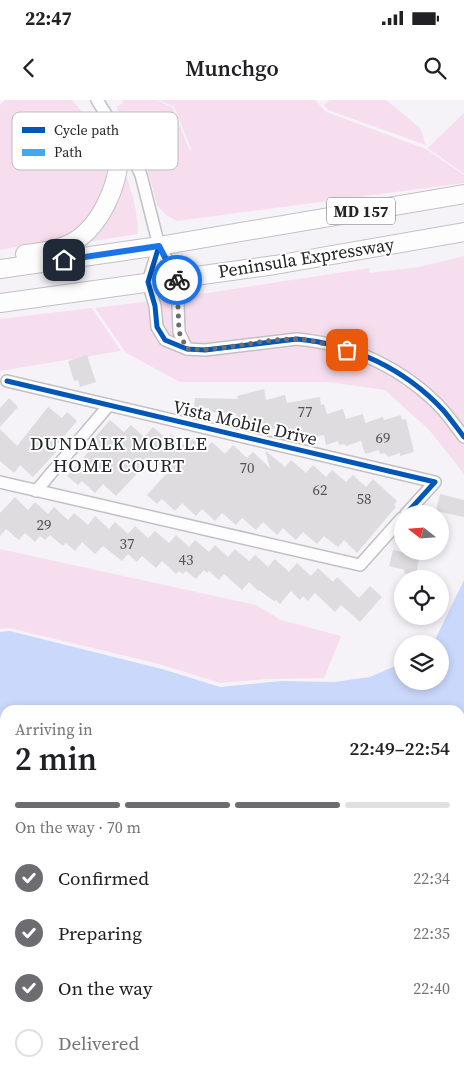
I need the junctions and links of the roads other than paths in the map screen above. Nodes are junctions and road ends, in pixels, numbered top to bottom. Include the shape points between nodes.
1 (99, 101) edge
2 (106, 112) edge
3 (117, 170) edge
4 (138, 170) edge
5 (464, 194) edge
6 (464, 232) edge
7 (159, 246) junction
8 (0, 258) edge
9 (0, 269) edge
10 (177, 277) junction
11 (148, 282) junction
12 (0, 303) edge
13 (187, 349) junction
14 (7, 381) dead end
15 (109, 405) junction
16 (464, 437) edge
17 (0, 482) edge
18 (36, 491) junction
19 (414, 505) edge
20 (394, 527) edge

1 - 2 street
3 - 8 main road via 101,213 87,232 74,242
4 - 7 street
5 - 7 main road, Peninsula Expressway / MD 157
6 - 10 main road, Peninsula Expressway / MD 157 via 284,263
7 - 9 main road, Peninsula Expressway / MD 157
7 - 10 street
7 - 11 street
10 - 11 main road, Peninsula Expressway / MD 157
10 - 13 street via 179,332
11 - 12 main road, Peninsula Expressway / MD 157
11 - 13 street via 157,327 165,340
13 - 16 street via 219,350 297,339 373,358 408,379 442,409
14 - 15 street, Vista Mobile Drive
15 - 18 street
15 - 19 street, Vista Mobile Drive via 435,482
17 - 18 street
18 - 20 street via 360,565

